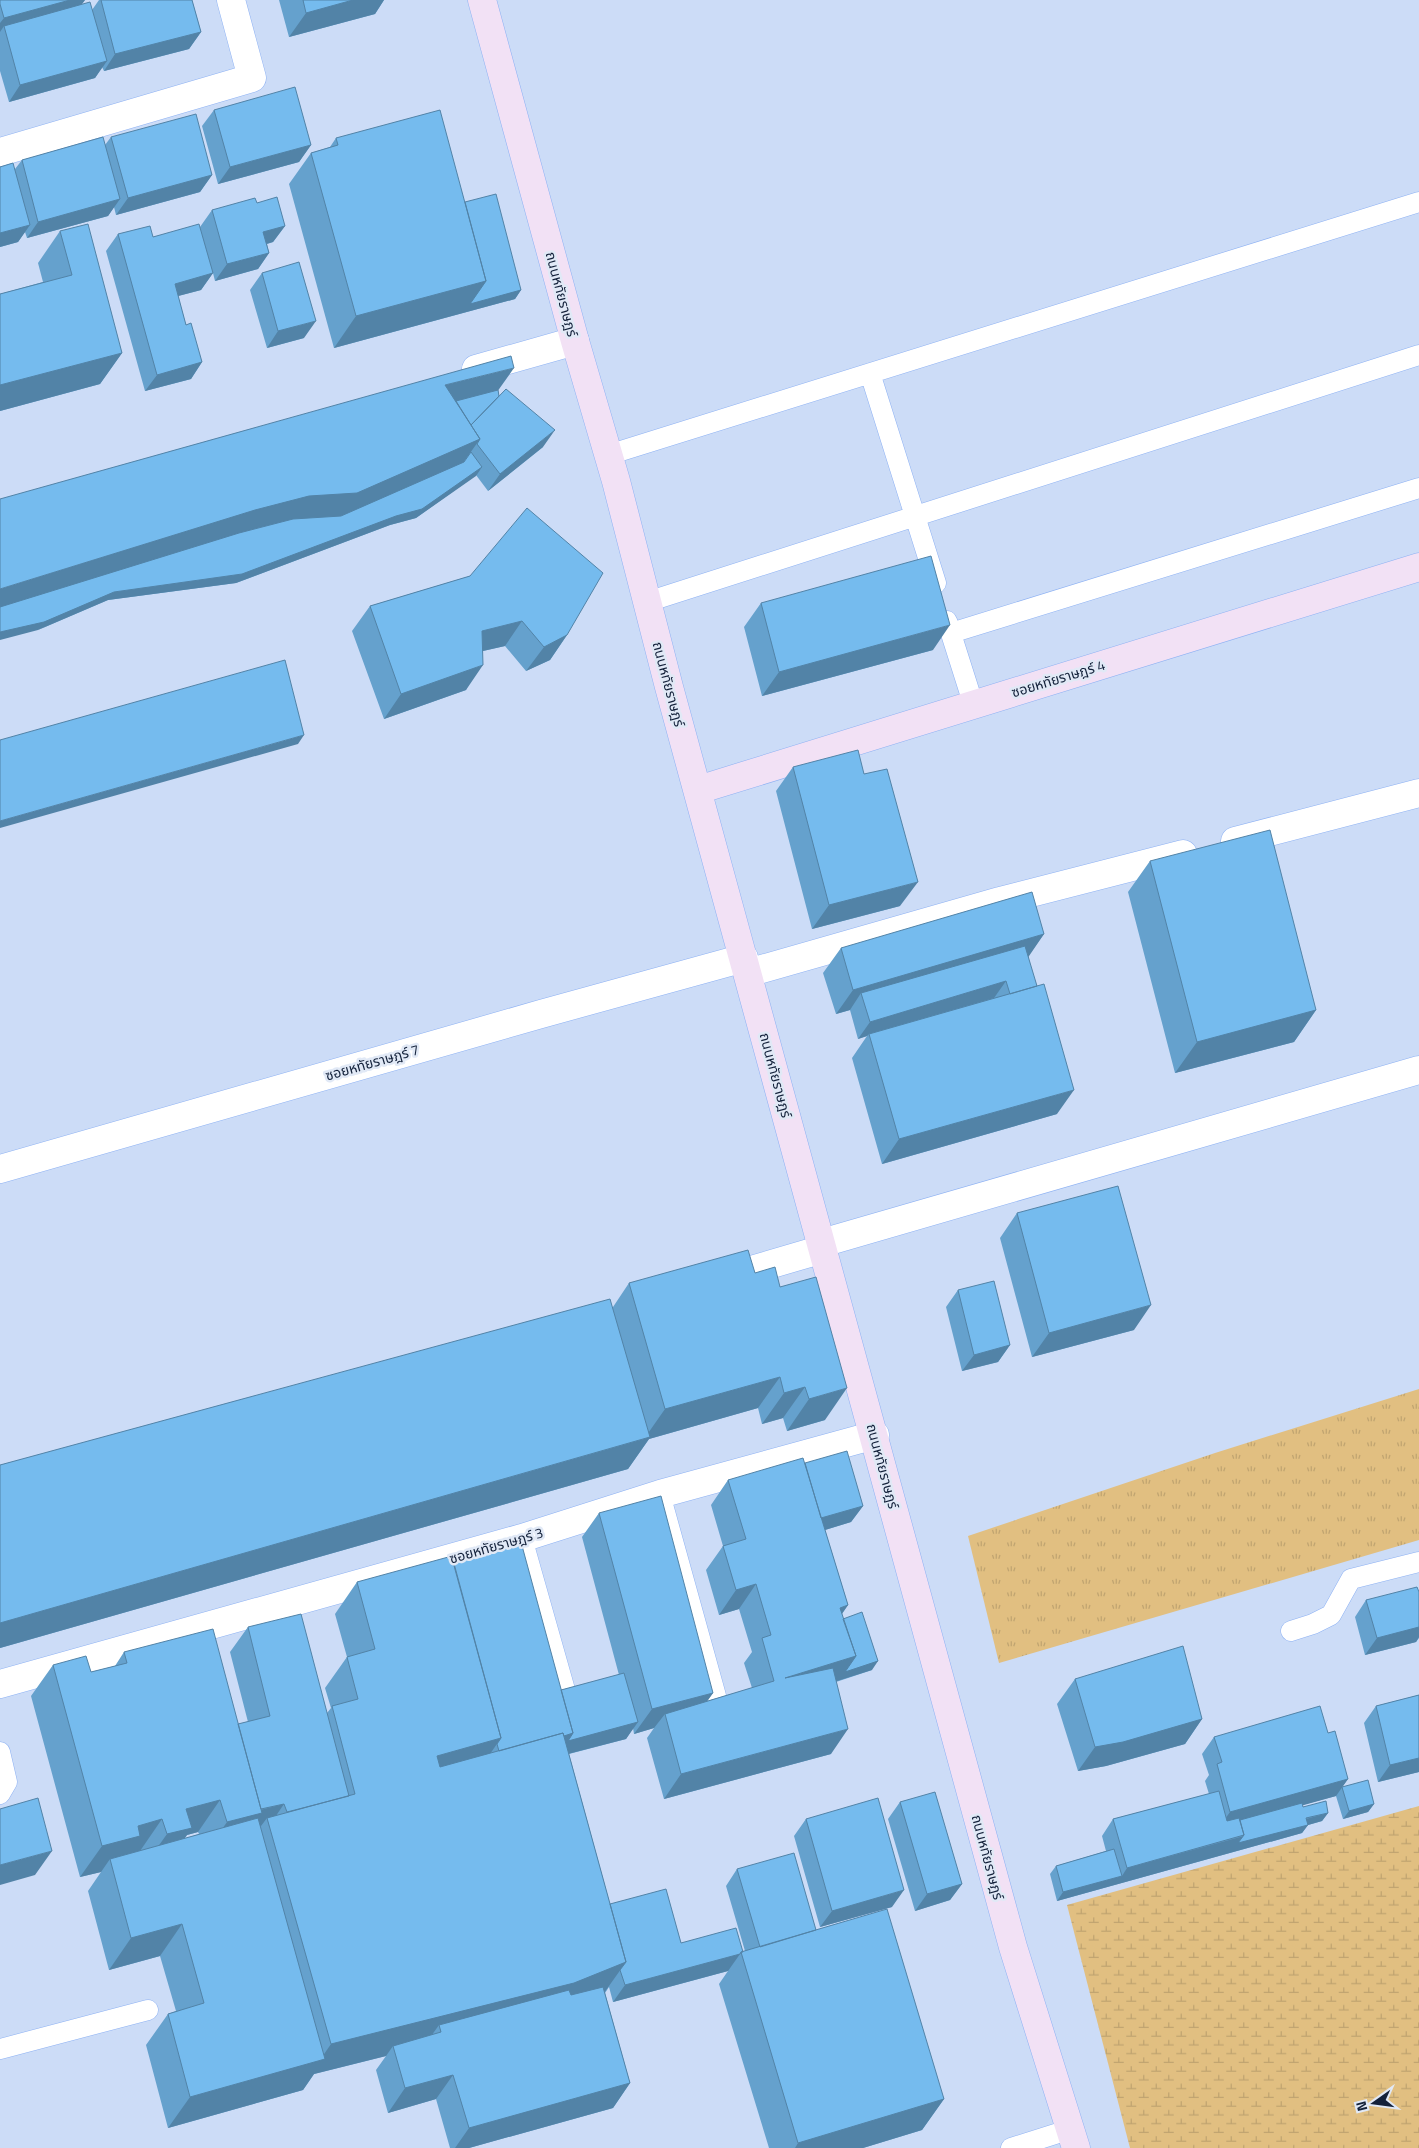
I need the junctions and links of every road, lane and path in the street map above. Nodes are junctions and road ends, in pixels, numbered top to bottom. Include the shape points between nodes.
1 (231, 0) edge
2 (482, 0) edge
3 (0, 152) edge
4 (1419, 202) edge
5 (575, 341) junction
6 (1419, 355) edge
7 (870, 373) junction
8 (452, 376) edge
9 (608, 455) junction
10 (1419, 488) edge
11 (914, 515) junction
12 (1419, 567) edge
13 (647, 602) junction
14 (951, 633) junction
15 (973, 704) junction
16 (698, 790) junction
17 (1419, 793) edge
18 (746, 966) junction
19 (1419, 1070) edge
20 (0, 1169) edge
21 (823, 1246) junction
22 (689, 1288) edge
23 (875, 1435) junction
24 (660, 1494) junction
25 (522, 1538) junction
26 (1419, 1562) edge
27 (1291, 1631) dead end
28 (0, 1684) edge
29 (565, 1690) edge
30 (716, 1696) edge
31 (0, 1752) edge
32 (0, 1794) edge
33 (148, 2010) dead end
34 (0, 2049) edge
35 (1074, 2139) edge
36 (1011, 2148) edge

1 - 3 street via 252,78
2 - 5 main road, ถนนหทัยราษฎร์
4 - 7 lane
5 - 8 street
5 - 9 main road, ถนนหทัยราษฎร์
6 - 11 lane
7 - 9 lane
7 - 11 lane
9 - 13 main road, ถนนหทัยราษฎร์
10 - 14 lane
11 - 13 lane
11 - 14 lane
12 - 15 main road, ซอยหทัยราษฎร์ 4
13 - 16 main road, ถนนหทัยราษฎร์
14 - 15 lane
15 - 16 main road, ซอยหทัยราษฎร์ 4
16 - 18 main road, ถนนหทัยราษฎร์
17 - 18 street, ซอยหทัยราษฎร์ 7
18 - 20 street, ซอยหทัยราษฎร์ 7 via 522,1019
18 - 21 main road, ถนนหทัยราษฎร์
19 - 21 street
21 - 22 street
21 - 23 main road, ถนนหทัยราษฎร์
23 - 24 street, ซอยหทัยราษฎร์ 3
23 - 35 main road, ถนนหทัยราษฎร์ via 1013,1947
24 - 25 street, ซอยหทัยราษฎร์ 3
24 - 30 lane
25 - 28 street, ซอยหทัยราษฎร์ 3
25 - 29 lane
26 - 27 lane via 1351,1579 1331,1615
31 - 32 lane via 8,1782
33 - 34 lane
35 - 36 lane

